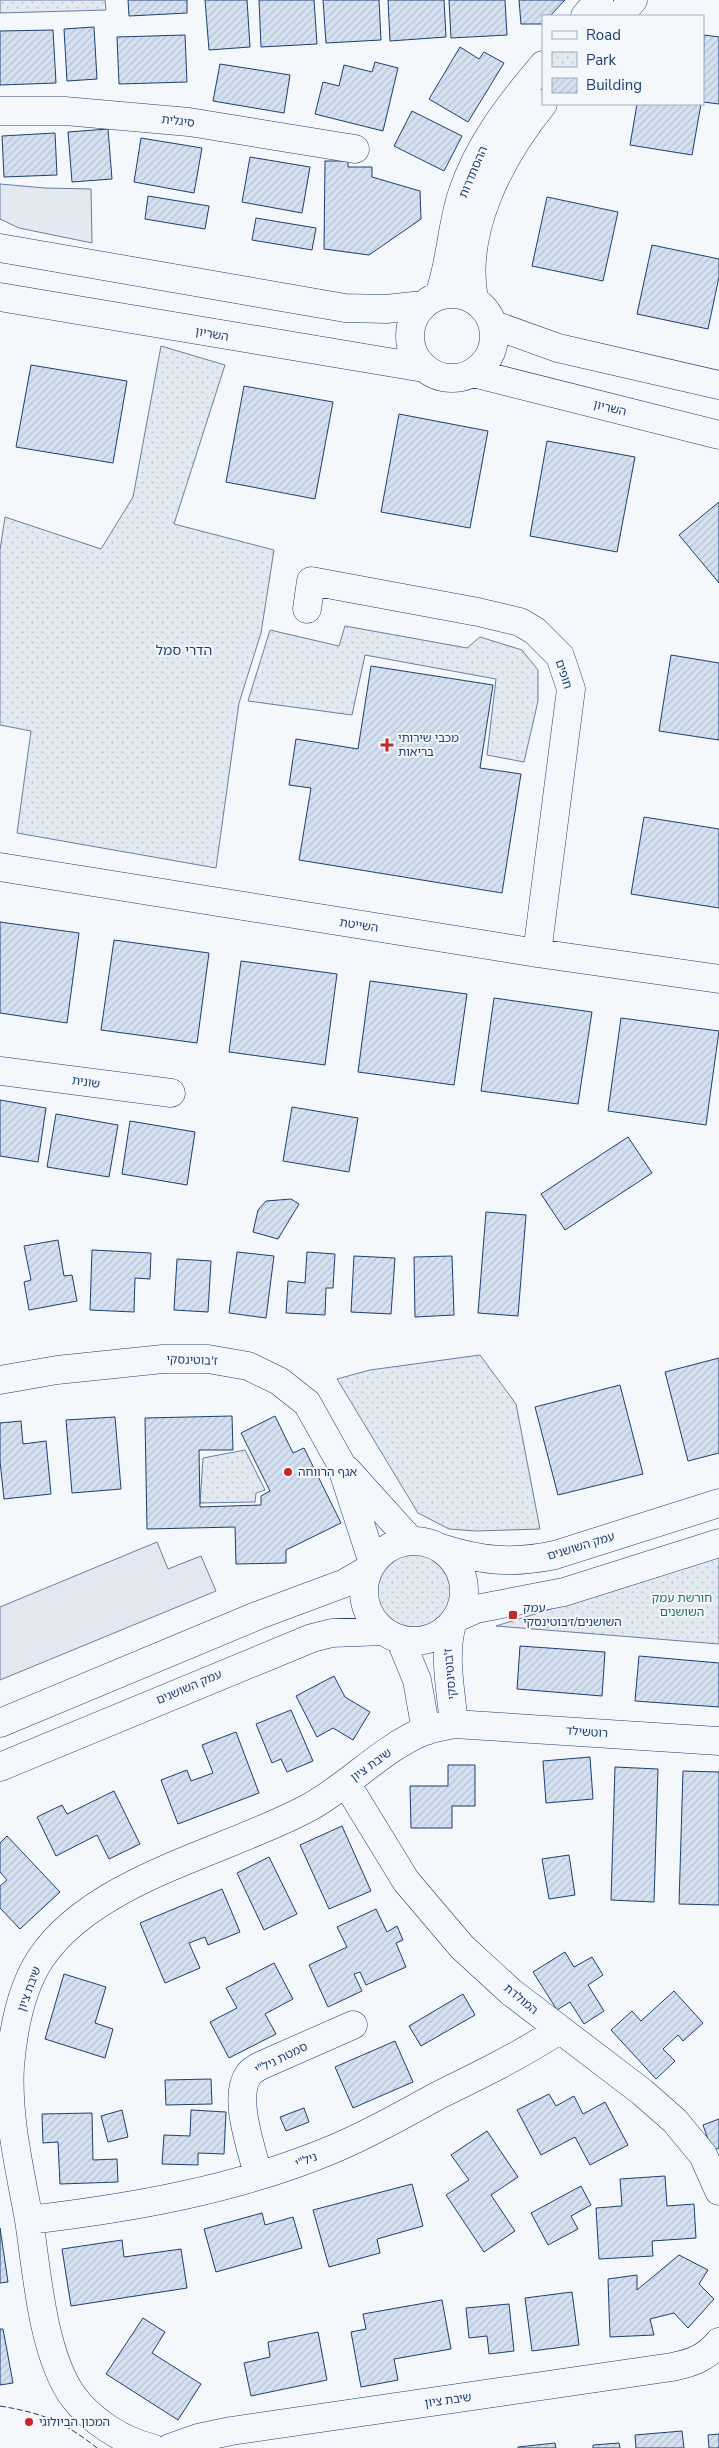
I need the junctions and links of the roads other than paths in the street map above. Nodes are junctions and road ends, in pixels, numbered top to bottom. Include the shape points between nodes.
1 (599, 0) edge
2 (633, 0) edge
3 (586, 15) edge
4 (620, 15) edge
5 (542, 66) edge
6 (542, 105) edge
7 (0, 111) edge
8 (355, 149) dead end
9 (0, 248) edge
10 (0, 297) edge
11 (474, 299) junction
12 (431, 300) junction
13 (494, 326) junction
14 (424, 368) junction
15 (473, 373) junction
16 (719, 385) edge
17 (719, 435) edge
18 (307, 609) dead end
19 (0, 867) edge
20 (537, 953) junction
21 (719, 979) edge
22 (0, 1070) edge
23 (171, 1094) dead end
24 (0, 1380) edge
25 (340, 1462) junction
26 (719, 1503) edge
27 (410, 1541) junction
28 (719, 1543) edge
29 (440, 1548) junction
30 (371, 1566) junction
31 (454, 1621) junction
32 (392, 1635) junction
33 (0, 1723) edge
34 (454, 1724) junction
35 (426, 1731) junction
36 (719, 1741) edge
37 (0, 1766) edge
38 (346, 1783) junction
39 (353, 2025) dead end
40 (559, 2030) junction
41 (258, 2175) junction
42 (719, 2191) edge
43 (29, 2220) junction
44 (719, 2342) edge
45 (152, 2448) edge
46 (170, 2448) edge

1 - 3 street
2 - 4 street
5 - 12 street, ההסתדרות via 500,119 482,149 462,194 445,280
6 - 11 street, ההסתדרות via 504,161 480,217 471,268
7 - 8 street, סיגלית via 65,111 189,122
9 - 12 street via 345,308 386,309
10 - 14 street, השריון
11 - 12 street via 451,293
11 - 13 street via 486,310
12 - 14 street via 412,322 410,332 412,351
13 - 15 street via 491,353
13 - 16 street via 558,348
14 - 15 street via 448,378
15 - 17 street, השריון
18 - 20 street, חופים via 311,581 520,622 560,656 571,689
19 - 20 street, השייטת
20 - 21 street, השייטת
22 - 23 street, שונית
24 - 25 street, ז'בוטינסקי via 57,1370 163,1359 208,1359 248,1366 279,1381 307,1402
25 - 27 street, ז'בוטינסקי
25 - 30 street, ז'בוטינסקי
26 - 29 street, עמק השושנים via 529,1560 469,1558
27 - 29 street
27 - 30 street via 384,1551
28 - 31 street via 564,1592 476,1609
29 - 31 street via 457,1565 463,1580 463,1604
30 - 32 street via 365,1584 369,1613
30 - 33 street via 345,1583 259,1615
31 - 32 street via 428,1639 414,1641
31 - 34 street, ז'בוטינסקי via 447,1642 447,1658
32 - 35 street via 410,1658
32 - 37 street, עמק השושנים via 332,1633 312,1638
34 - 35 street, שיבת ציון
34 - 36 street, רוטשילד
35 - 38 street, שיבת ציון via 400,1744
38 - 40 street, המולדת via 406,1881 456,1939 511,1992
38 - 43 street, שיבת ציון via 278,1824 121,1890 87,1910 60,1934 40,1959 16,2026 10,2067 10,2110
39 - 41 street, סמטת ניל"י via 262,2065 249,2074 243,2086 242,2108
40 - 41 street, ניל"י via 528,2050 333,2150
40 - 42 street, המולדת via 676,2121 703,2155
41 - 43 street, ניל"י via 163,2200 101,2212
43 - 45 street, שיבת ציון via 47,2330 72,2395 112,2431 134,2444
44 - 46 street, שיבת ציון via 696,2362 672,2367 231,2431

